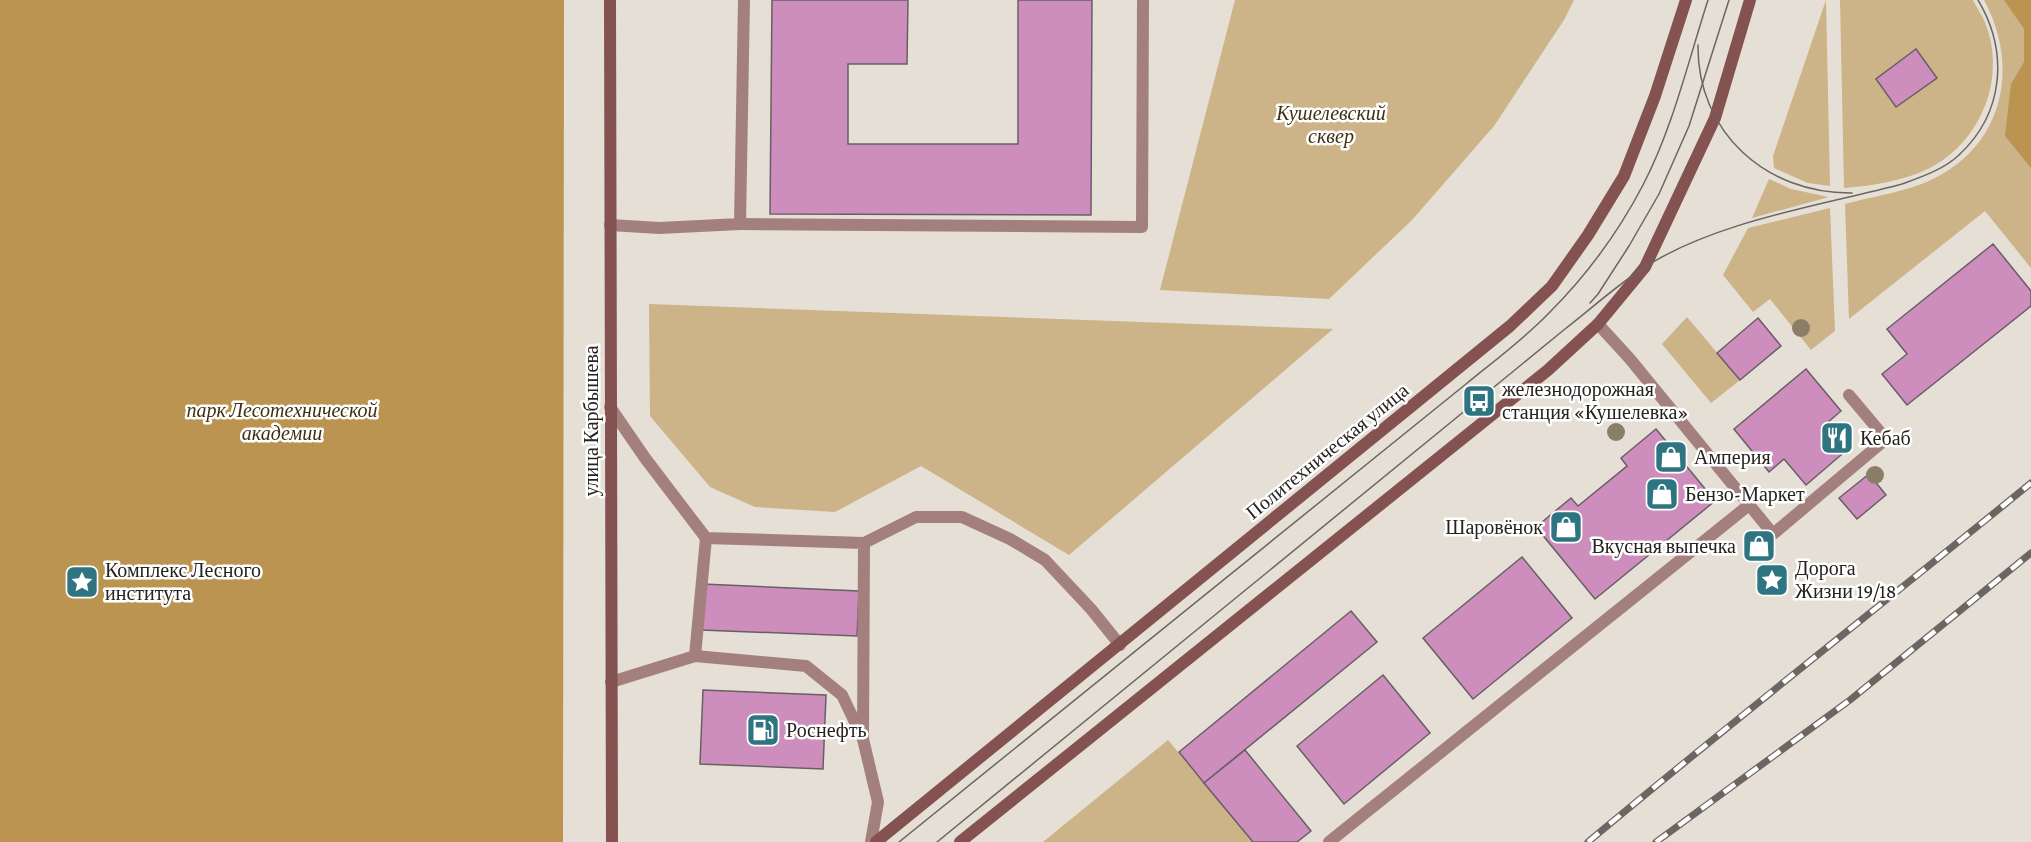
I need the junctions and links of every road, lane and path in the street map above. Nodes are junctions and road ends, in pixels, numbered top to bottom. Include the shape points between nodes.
1 (610, 0) edge
2 (744, 0) edge
3 (1143, 0) edge
4 (1686, 0) edge
5 (1750, 0) edge
6 (740, 224) junction
7 (610, 225) junction
8 (1598, 324) junction
9 (1849, 395) dead end
10 (610, 407) junction
11 (1749, 505) junction
12 (706, 538) junction
13 (864, 543) junction
14 (1120, 645) junction
15 (695, 656) junction
16 (611, 682) junction
17 (863, 739) junction
18 (612, 842) edge
19 (871, 842) edge
20 (876, 842) edge
21 (960, 842) edge
22 (1329, 842) edge

1 - 7 main road, улица Карбышева
2 - 6 lane
3 - 6 lane via 1142,227
4 - 14 main road, Политехническая улица via 1624,176 1552,286 1510,326
5 - 8 main road via 1714,118 1645,267
6 - 7 lane via 659,228
7 - 10 main road, улица Карбышева
8 - 11 lane
8 - 21 main road via 1548,370
9 - 11 lane via 1886,439 1773,534
10 - 12 lane
10 - 16 main road, улица Карбышева
11 - 22 lane
12 - 13 lane
12 - 15 lane
13 - 14 lane via 916,517 962,517 1045,560
13 - 17 lane
14 - 20 main road, Политехническая улица
15 - 16 lane
15 - 17 lane via 806,666 842,695
16 - 18 main road, улица Карбышева
17 - 19 lane via 878,802

